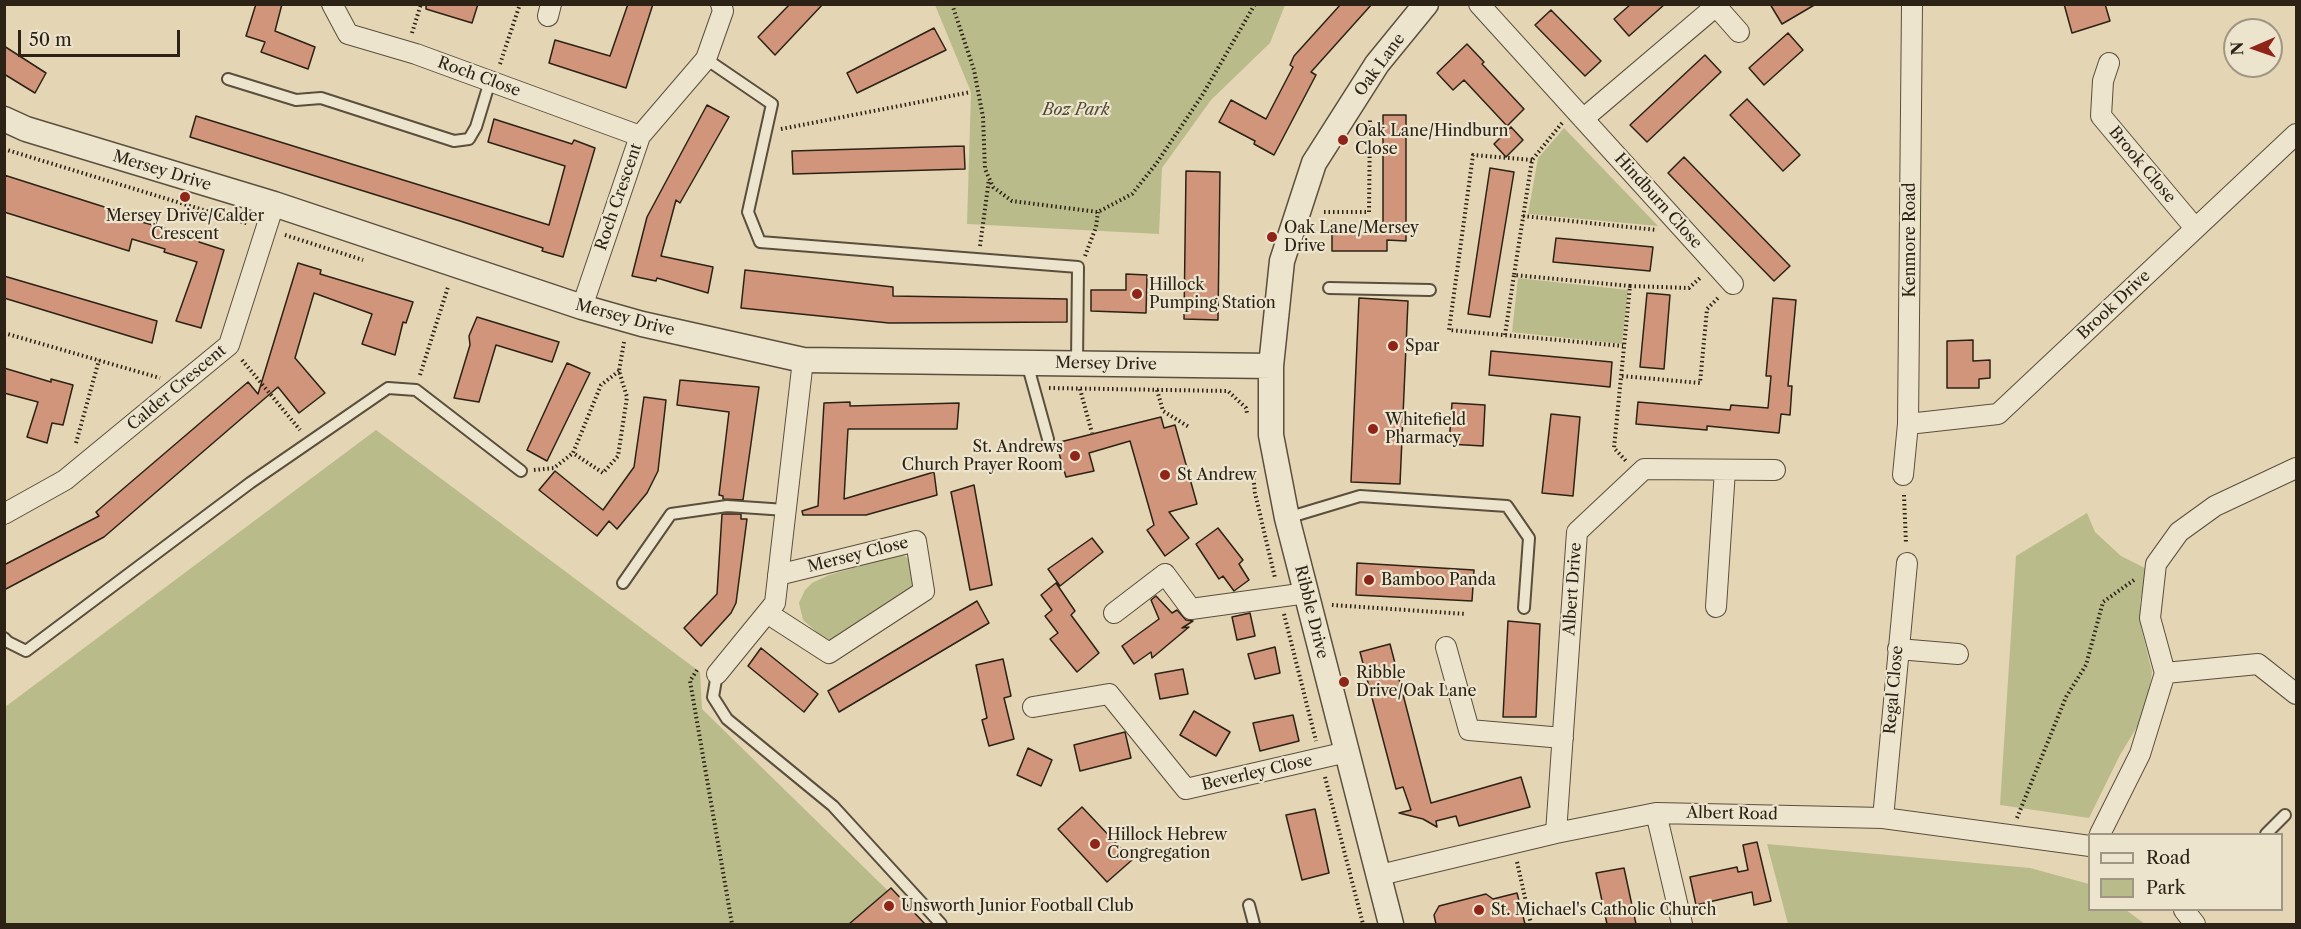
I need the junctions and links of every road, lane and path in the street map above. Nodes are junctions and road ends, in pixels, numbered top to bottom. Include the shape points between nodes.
1 (332, 4) edge
2 (421, 4) edge
3 (519, 4) edge
4 (720, 4) edge
5 (952, 4) edge
6 (1255, 4) edge
7 (1426, 4) edge
8 (1479, 4) edge
9 (1912, 4) edge
10 (1717, 5) edge
11 (1739, 32) dead end
12 (406, 51) junction
13 (706, 59) junction
14 (2109, 63) dead end
15 (228, 79) dead end
16 (493, 82) junction
17 (971, 92) dead end
18 (1578, 114) junction
19 (1370, 116) dead end
20 (4, 119) edge
21 (766, 132) junction
22 (2296, 134) edge
23 (640, 136) junction
24 (4, 148) edge
25 (1532, 160) junction
26 (989, 178) junction
27 (274, 204) junction
28 (1098, 212) junction
29 (1324, 212) dead end
30 (1523, 216) junction
31 (1683, 228) junction
32 (2195, 228) junction
33 (266, 229) junction
34 (978, 259) junction
35 (373, 263) dead end
36 (1715, 264) junction
37 (1078, 267) junction
38 (1514, 274) junction
39 (438, 284) dead end
40 (1733, 284) joint
41 (1630, 286) junction
42 (1329, 288) dead end
43 (1430, 290) dead end
44 (582, 307) junction
45 (4, 333) edge
46 (1505, 335) junction
47 (613, 339) dead end
48 (230, 345) junction
49 (1623, 346) junction
50 (99, 360) junction
51 (803, 360) junction
52 (1027, 363) junction
53 (1077, 364) junction
54 (1271, 366) junction
55 (619, 371) junction
56 (1622, 376) junction
57 (184, 385) junction
58 (1034, 388) junction
59 (1080, 389) junction
60 (416, 390) junction
61 (1157, 390) junction
62 (1247, 419) dead end
63 (1908, 424) junction
64 (1189, 427) dead end
65 (1092, 433) dead end
66 (1048, 439) dead end
67 (310, 441) junction
68 (573, 453) junction
69 (2296, 468) edge
70 (1725, 470) junction
71 (1775, 470) dead end
72 (521, 471) joint
73 (1253, 472) dead end
74 (1639, 474) junction
75 (1903, 475) joint
76 (65, 480) junction
77 (786, 510) junction
78 (4, 514) edge
79 (1287, 518) junction
80 (1906, 563) joint
81 (2156, 564) junction
82 (778, 575) junction
83 (623, 583) dead end
84 (1280, 596) junction
85 (1308, 598) junction
86 (1716, 607) dead end
87 (1524, 608) dead end
88 (767, 613) junction
89 (1114, 613) dead end
90 (1466, 614) dead end
91 (4, 638) edge
92 (1446, 647) dead end
93 (1898, 649) junction
94 (1958, 654) dead end
95 (720, 670) junction
96 (2165, 673) junction
97 (2296, 694) edge
98 (1033, 707) dead end
99 (1563, 738) junction
100 (1347, 752) junction
101 (1321, 759) junction
102 (1656, 813) junction
103 (2284, 815) dead end
104 (1883, 818) junction
105 (1556, 833) junction
106 (2100, 833) edge
107 (2267, 833) edge
108 (2010, 834) junction
109 (1513, 843) junction
110 (2088, 846) edge
111 (1380, 875) junction
112 (1249, 905) dead end
113 (732, 924) edge
114 (941, 924) edge
115 (1254, 924) edge
116 (1363, 924) edge
117 (1391, 924) edge
118 (1531, 924) edge
119 (1682, 924) edge

1 - 12 street, Roch Close via 348,34
2 - 12 path
3 - 16 path
4 - 13 street, Roch Crescent via 723,11
5 - 26 path via 974,70
6 - 28 path via 1203,94 1150,171 1132,194
7 - 54 street, Oak Lane via 1377,64 1314,163 1282,261
8 - 18 street, Hindburn Close
9 - 63 street, Kenmore Road
10 - 11 street
10 - 18 street
12 - 16 street, Roch Close
13 - 21 lane via 772,104
13 - 23 street, Roch Crescent
14 - 32 street, Brook Close via 2103,81 2101,116
15 - 16 lane via 296,100 321,98 454,141 469,139
16 - 23 street, Roch Close
17 - 21 path
18 - 25 path
18 - 31 street, Hindburn Close
19 - 29 path via 1369,212
20 - 27 street, Mersey Drive
21 - 34 lane via 748,212 760,242
22 - 32 street, Brook Drive
23 - 44 street, Roch Crescent
24 - 33 path
25 - 30 path
25 - 46 path via 1473,155 1449,330
26 - 28 path via 993,187 1012,201
26 - 34 path
27 - 33 street, Calder Crescent
27 - 44 street, Mersey Drive
28 - 37 path via 1088,251
30 - 31 path via 1666,231
30 - 38 path
31 - 36 street, Hindburn Close
32 - 63 street, Brook Drive via 1998,414
33 - 35 path
33 - 48 street, Calder Crescent
34 - 37 lane
36 - 40 street, Hindburn Close
36 - 41 path via 1689,288
37 - 53 lane
38 - 41 path
38 - 46 path
39 - 60 path via 448,287
40 - 56 path via 1707,309 1700,383
41 - 49 path
42 - 43 lane
44 - 51 street, Mersey Drive via 650,327
45 - 50 path
46 - 49 path
47 - 55 path via 624,342
48 - 57 street, Calder Crescent
48 - 67 path
49 - 56 path
50 - 57 path
50 - 76 path
51 - 52 street, Mersey Drive
51 - 77 street
52 - 53 street, Mersey Drive
52 - 58 lane
53 - 54 street, Mersey Drive
54 - 79 street, Ribble Drive via 1271,435
55 - 68 path via 601,385
55 - 68 path via 627,397 618,456 603,473
56 - 74 path via 1614,448
57 - 76 street, Calder Crescent
58 - 59 path
58 - 66 lane
59 - 61 path
59 - 65 path
60 - 67 lane via 388,388
60 - 72 lane
61 - 62 path via 1228,391 1246,408
61 - 64 path via 1163,411
63 - 75 street, Kenmore Road
67 - 91 lane via 26,651
68 - 72 path via 555,468
69 - 81 street via 2215,506 2179,532
70 - 71 street
70 - 74 street via 1644,469
70 - 86 street
73 - 84 path
74 - 99 street, Albert Drive via 1577,532
75 - 80 path
76 - 78 street, Calder Crescent
77 - 82 street
77 - 83 lane via 727,506 671,514
79 - 85 street, Ribble Drive
79 - 87 lane via 1360,496 1507,506 1529,538
80 - 93 street, Regal Close
81 - 96 street via 2150,618
81 - 108 path via 2103,602 2086,665 2066,697
82 - 88 street via 775,603
82 - 88 street, Mersey Close via 916,540 924,591 829,653
84 - 85 street
84 - 89 street via 1191,609 1165,574
84 - 101 path
85 - 90 path
85 - 100 street, Ribble Drive
88 - 95 street
92 - 99 street via 1469,730
93 - 94 street
93 - 104 street, Regal Close
95 - 113 path via 703,662 690,681
95 - 114 lane via 712,697 727,718 834,806
96 - 97 street via 2258,664
96 - 106 street via 2140,754
98 - 101 street, Beverley Close via 1109,694 1186,789
99 - 105 street, Albert Drive
100 - 101 street, Beverley Close
100 - 111 street, Ribble Drive
101 - 116 path
102 - 104 street, Albert Road
102 - 105 street, Albert Road
102 - 119 street
103 - 107 lane
104 - 108 street, Albert Road
105 - 109 street, Albert Road
108 - 110 street, Albert Road
109 - 111 street, Albert Road
109 - 118 path
111 - 117 street, Ribble Drive
112 - 115 lane

